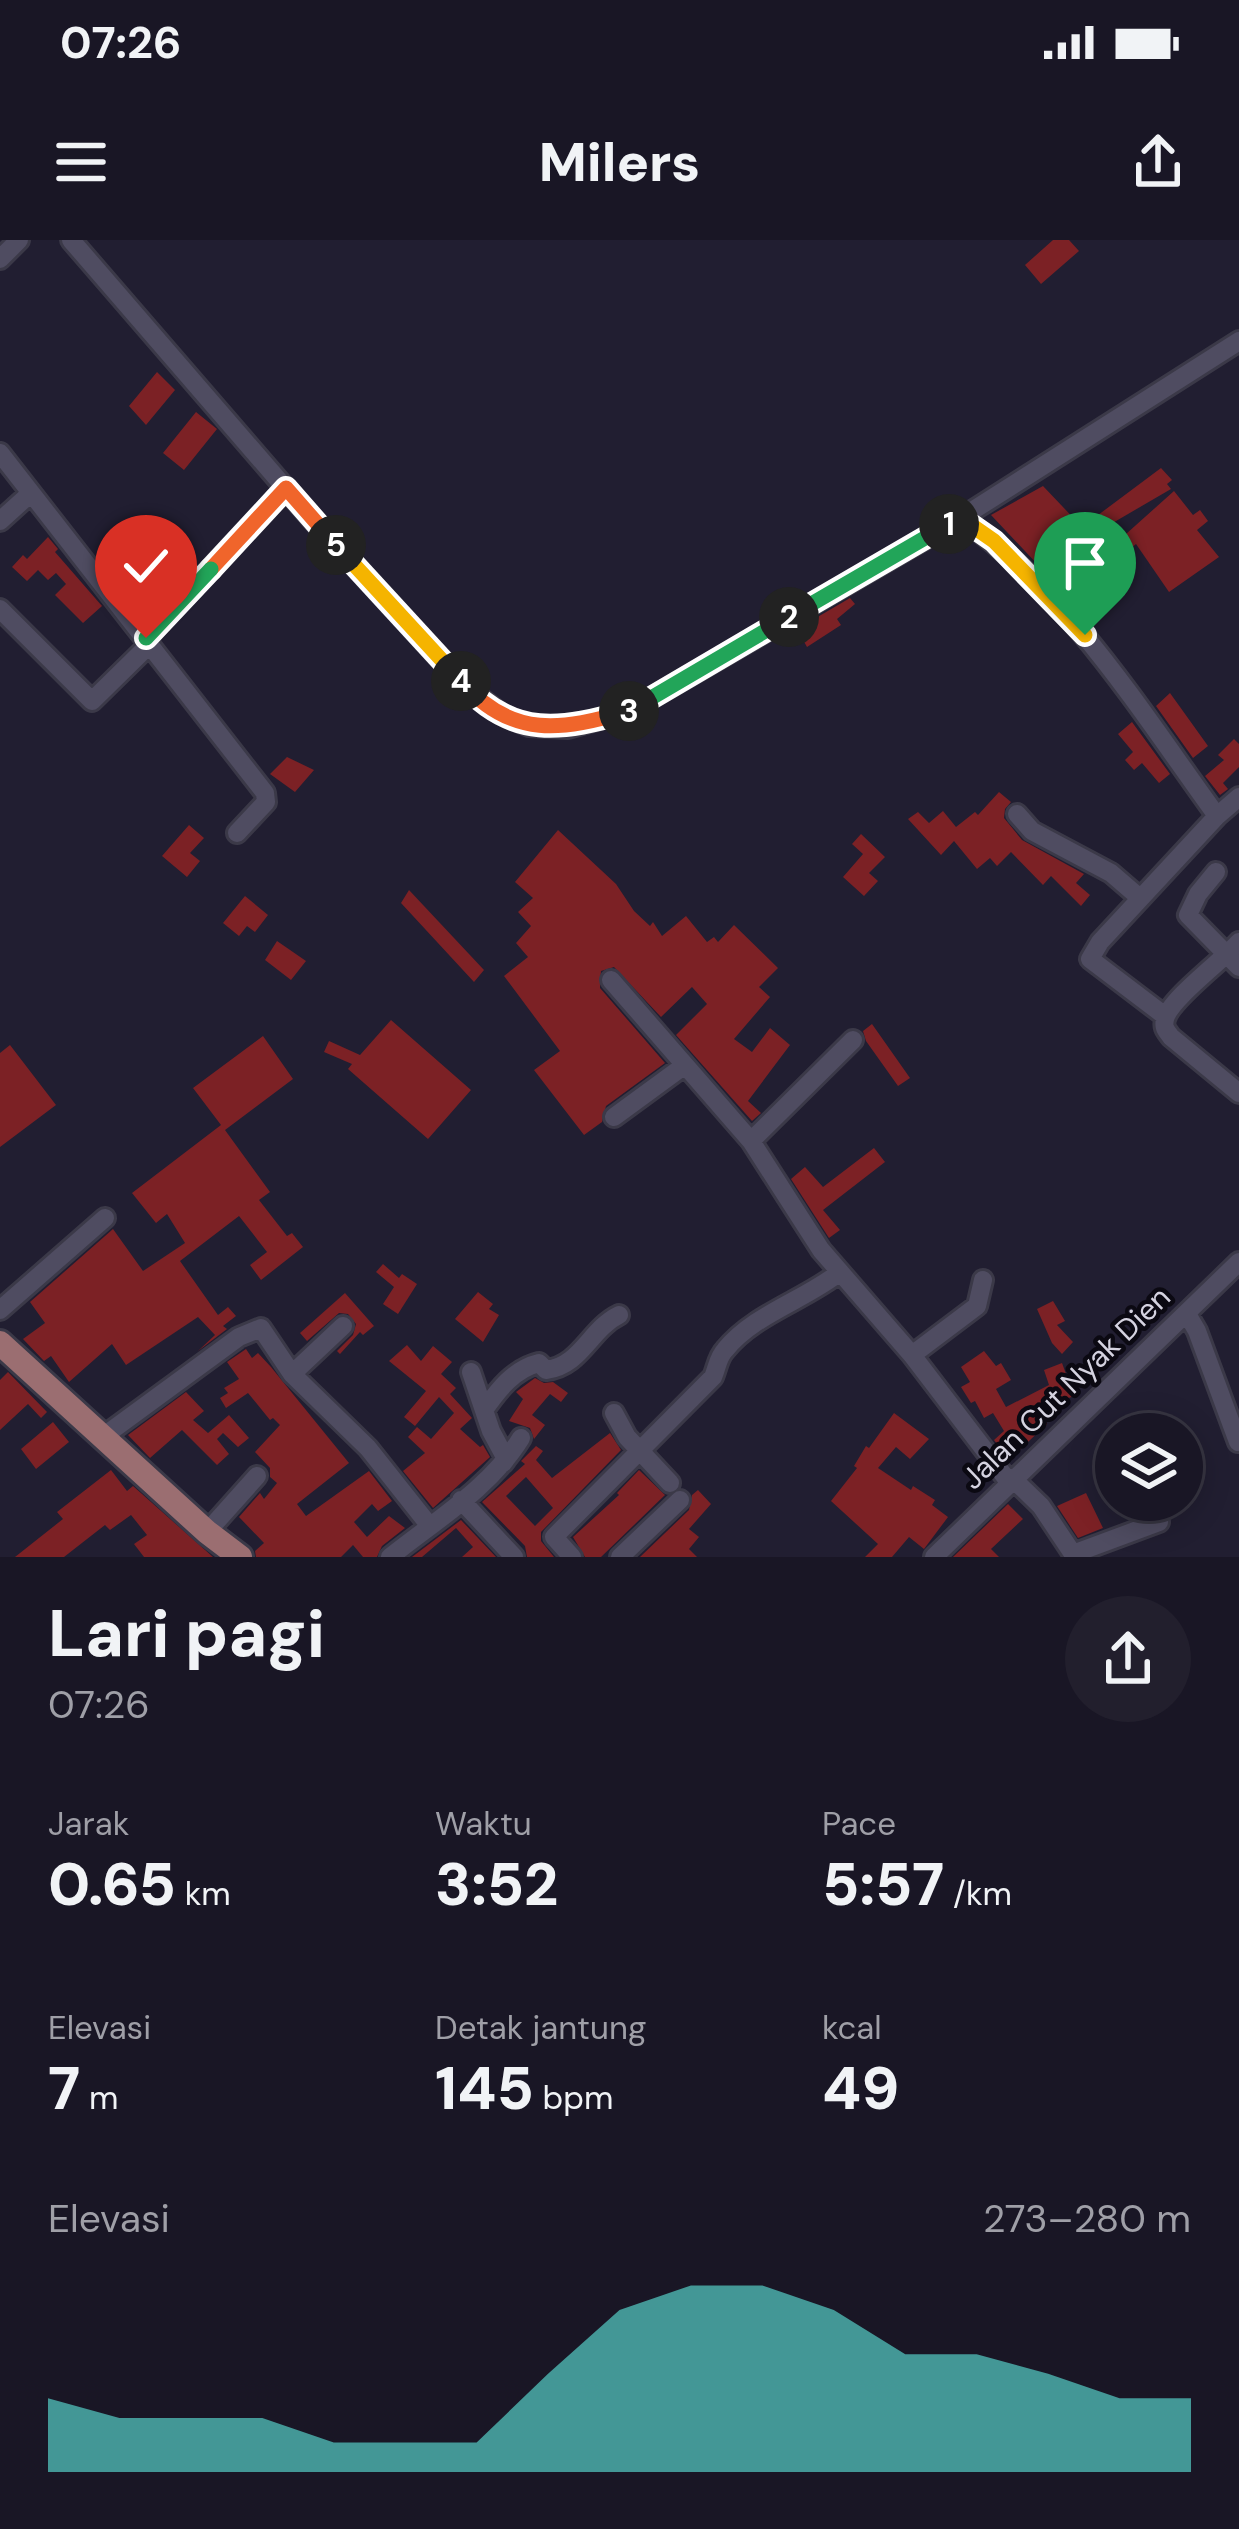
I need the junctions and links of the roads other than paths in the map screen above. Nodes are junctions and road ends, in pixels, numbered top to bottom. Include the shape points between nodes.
1 (19, 240) edge
2 (71, 240) edge
3 (0, 259) edge
4 (1239, 341) edge
5 (0, 453) edge
6 (286, 488) junction
7 (31, 493) junction
8 (961, 518) junction
9 (0, 521) edge
10 (0, 610) edge
11 (148, 641) junction
12 (1239, 797) edge
13 (1017, 814) dead end
14 (1216, 816) junction
15 (237, 833) dead end
16 (1216, 872) dead end
17 (1140, 898) junction
18 (1235, 955) edge
19 (610, 980) dead end
20 (1165, 1016) junction
21 (853, 1040) dead end
22 (686, 1065) junction
23 (1239, 1093) edge
24 (614, 1117) dead end
25 (751, 1141) junction
26 (105, 1218) dead end
27 (1239, 1262) edge
28 (840, 1272) junction
29 (983, 1280) dead end
30 (0, 1310) edge
31 (619, 1315) dead end
32 (1180, 1319) junction
33 (344, 1326) dead end
34 (2, 1349) edge
35 (912, 1354) junction
36 (471, 1372) dead end
37 (292, 1374) junction
38 (484, 1410) junction
39 (614, 1413) dead end
40 (104, 1436) junction
41 (520, 1438) dead end
42 (1238, 1442) edge
43 (638, 1448) junction
44 (503, 1462) junction
45 (257, 1476) dead end
46 (1011, 1480) junction
47 (461, 1500) junction
48 (1159, 1522) dead end
49 (429, 1526) junction
50 (207, 1532) junction
51 (240, 1557) edge
52 (390, 1557) edge
53 (514, 1557) edge
54 (572, 1557) edge
55 (620, 1557) edge
56 (934, 1557) edge

1 - 3 street
2 - 6 street
4 - 8 street
5 - 7 street
6 - 8 street via 467,688 529,726 568,728 629,711
6 - 11 street
7 - 9 street
7 - 11 street
8 - 14 street via 1085,635
10 - 11 street via 92,701
11 - 15 street via 267,796
12 - 14 street
13 - 17 street
14 - 17 street
16 - 18 street via 1188,915
17 - 20 street via 1090,962
18 - 20 street via 1195,981
19 - 22 street
20 - 23 street via 1171,1037
21 - 25 street
22 - 24 street
22 - 25 street
25 - 28 street
26 - 30 street
27 - 32 street, Jalan Cut Nyak Dien
28 - 35 street
28 - 43 street via 735,1340 713,1377
29 - 35 street via 976,1306
31 - 38 street via 557,1369 538,1363 519,1372
32 - 42 street via 1197,1331
32 - 46 street, Jalan Cut Nyak Dien
33 - 37 street
34 - 40 main road
35 - 46 street
36 - 38 street
37 - 40 street via 254,1328
37 - 49 street via 368,1448
38 - 44 street
39 - 43 street
40 - 50 main road
41 - 44 street
43 - 54 street via 554,1537
43 - 55 street via 675,1492
44 - 47 street
45 - 50 street
46 - 48 street via 1041,1506 1073,1554
46 - 56 street, Jalan Cut Nyak Dien
47 - 49 street
47 - 53 street
49 - 52 street
50 - 51 main road

